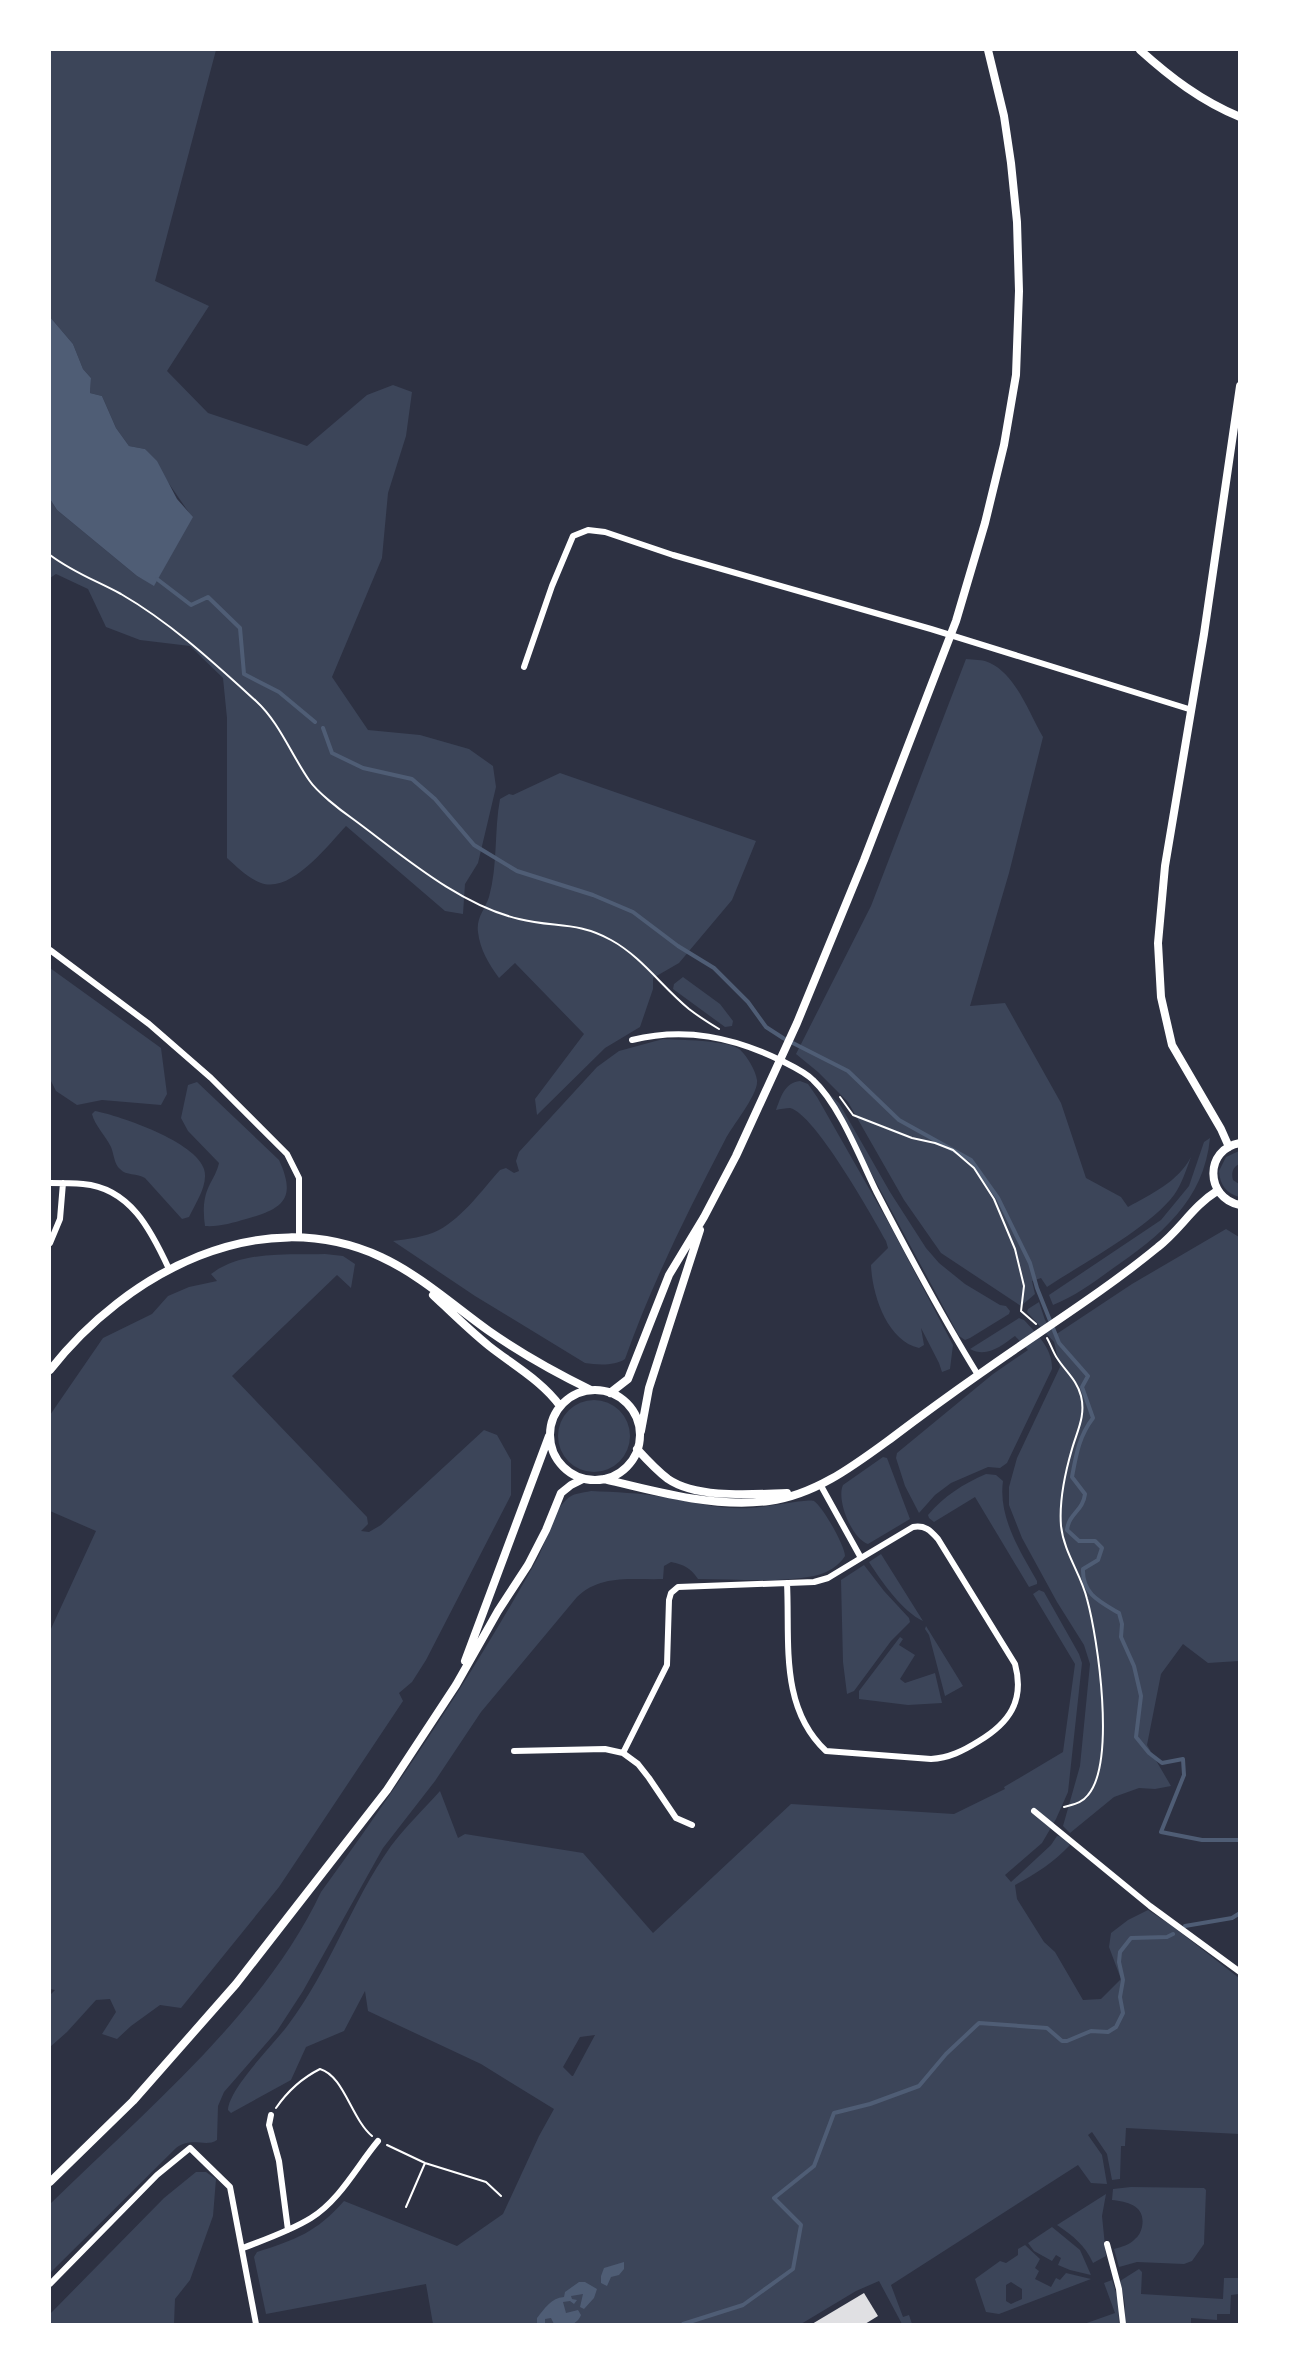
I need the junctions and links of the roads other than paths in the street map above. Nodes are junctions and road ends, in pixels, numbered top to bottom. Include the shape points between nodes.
1 (988, 50) edge
2 (1140, 50) edge
3 (1239, 117) edge
4 (1239, 386) edge
5 (524, 667) dead end
6 (1192, 710) junction
7 (50, 950) edge
8 (632, 1040) dead end
9 (1239, 1143) edge
10 (1228, 1147) junction
11 (50, 1183) edge
12 (63, 1183) junction
13 (1217, 1191) junction
14 (1239, 1205) edge
15 (704, 1217) junction
16 (299, 1237) junction
17 (50, 1243) edge
18 (169, 1269) junction
19 (410, 1274) junction
20 (50, 1370) edge
21 (978, 1375) junction
22 (591, 1390) junction
23 (610, 1393) junction
24 (560, 1406) junction
25 (550, 1434) junction
26 (640, 1438) junction
27 (638, 1449) junction
28 (584, 1479) junction
29 (604, 1479) junction
30 (820, 1484) junction
31 (801, 1493) junction
32 (861, 1558) junction
33 (787, 1583) junction
34 (456, 1685) junction
35 (514, 1751) dead end
36 (623, 1753) junction
37 (1034, 1811) dead end
38 (692, 1825) dead end
39 (1239, 1972) edge
40 (271, 2115) road end
41 (378, 2141) road end
42 (50, 2182) edge
43 (288, 2230) junction
44 (1107, 2244) dead end
45 (243, 2248) junction
46 (50, 2284) edge
47 (256, 2325) edge
48 (1123, 2325) edge

1 - 15 street via 1005,128 1017,222 1019,291 1016,375 986,523 956,621 864,860 776,1070
2 - 3 street via 1197,96
4 - 6 street
5 - 6 street via 564,555 573,536 588,530 931,629
6 - 10 street via 1165,866 1158,943 1161,997 1172,1045
7 - 16 street via 149,1024 212,1078 287,1154 299,1178
8 - 21 street via 659,1034 712,1036 742,1043 812,1078 838,1115 890,1218
9 - 10 street
10 - 13 street via 1213,1165
11 - 12 street
12 - 17 street via 60,1219
12 - 18 street via 105,1189 132,1207 148,1227
13 - 14 street
13 - 21 street via 1160,1246
15 - 23 street via 669,1275 628,1379
15 - 26 street via 649,1388
16 - 18 street via 243,1242
16 - 19 street via 350,1244
18 - 20 street via 104,1313
19 - 22 street via 490,1332
19 - 24 street
21 - 30 street via 866,1457
22 - 23 street
22 - 24 street via 574,1395
23 - 26 street via 631,1409
24 - 25 street
25 - 28 street via 559,1462
25 - 34 street
26 - 27 street
27 - 29 street via 625,1469
27 - 31 street via 670,1480 695,1490
28 - 29 street
28 - 34 street via 561,1493 528,1565
29 - 31 street via 690,1497 744,1503
30 - 31 street
30 - 32 street
32 - 33 street via 828,1578
32 - 33 street via 913,1527 930,1529 1015,1664 1018,1692 1013,1709 999,1728 944,1758 826,1751 809,1732 794,1702
33 - 36 street via 678,1587 671,1593 668,1665
34 - 42 street via 387,1790 236,1984 133,2102
35 - 36 street via 605,1749
36 - 38 street via 638,1764 676,1818
37 - 39 street via 1166,1919
40 - 43 street via 269,2125 279,2161
41 - 43 street via 336,2195 313,2217
43 - 45 street
44 - 48 street via 1119,2289
45 - 46 street via 231,2187 190,2148 157,2175
45 - 47 street

